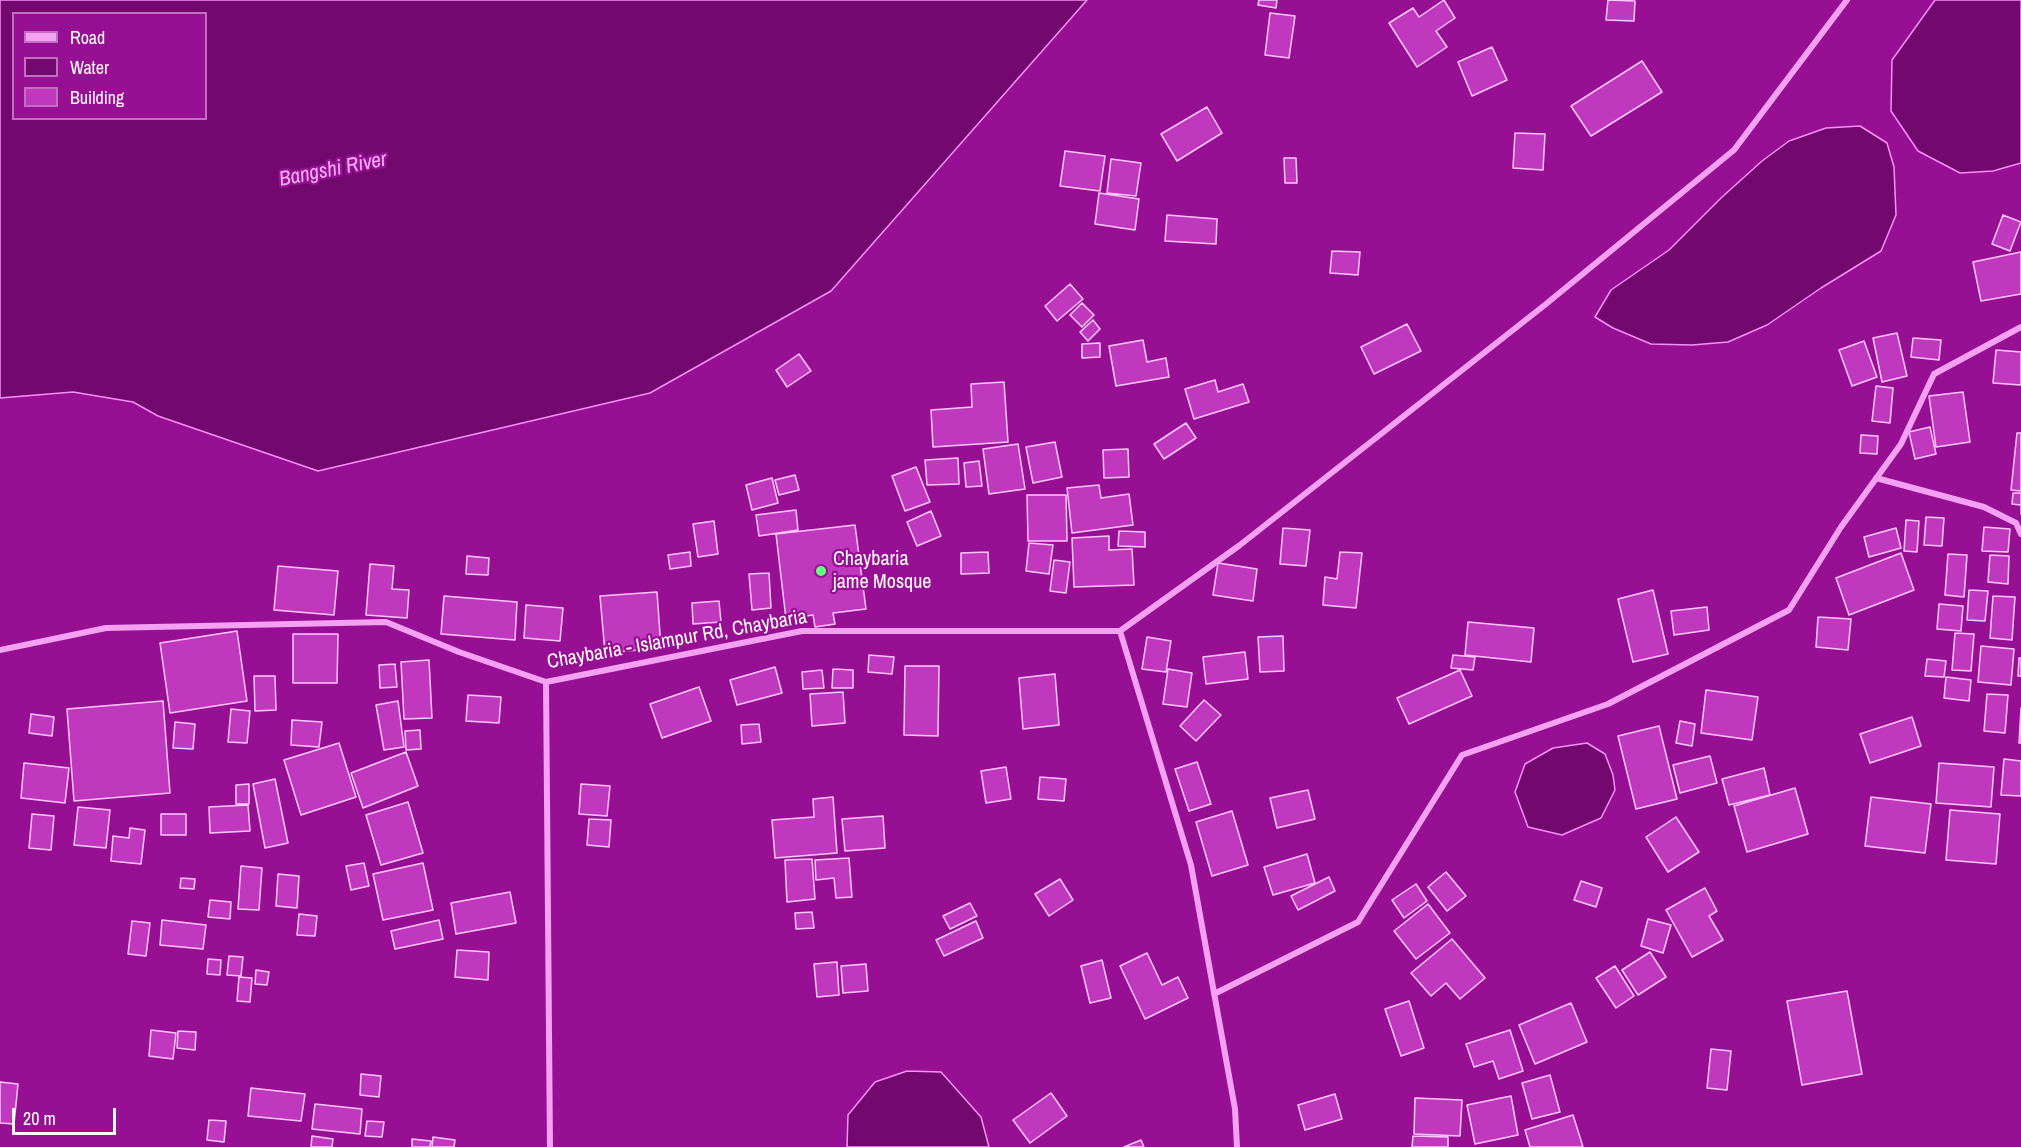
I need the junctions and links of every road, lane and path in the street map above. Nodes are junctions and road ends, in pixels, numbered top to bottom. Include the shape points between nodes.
1 (1847, 0) edge
2 (2021, 327) edge
3 (1876, 478) junction
4 (2021, 534) edge
5 (1120, 631) junction
6 (0, 650) edge
7 (546, 682) junction
8 (1214, 994) junction
9 (550, 1147) edge
10 (1237, 1147) edge

1 - 5 street via 1734,150 1258,531
2 - 3 street via 1934,374 1901,444
3 - 4 street via 1984,507 2016,523
3 - 8 street via 1840,527 1789,610 1608,704 1462,755 1358,922
5 - 7 street, Chaybaria - Islampur Rd, Chaybaria via 802,631
5 - 8 street via 1191,865
6 - 7 street, Chaybaria - Islampur Rd, Chaybaria via 106,628 386,622
7 - 9 street
8 - 10 street via 1235,1109

